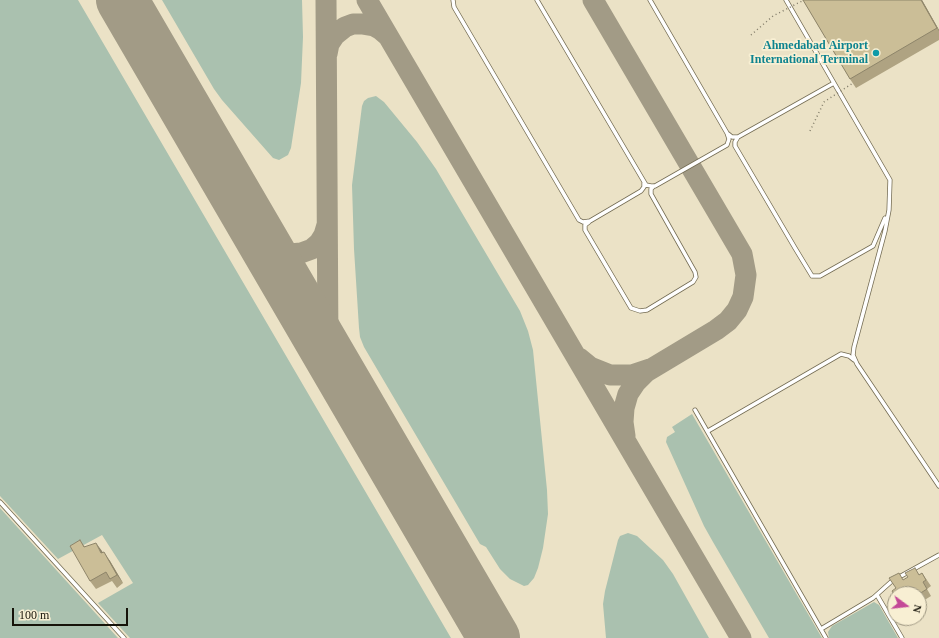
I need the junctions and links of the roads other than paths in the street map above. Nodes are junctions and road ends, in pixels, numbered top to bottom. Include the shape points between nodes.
1 (453, 0) edge
2 (537, 0) edge
3 (650, 0) edge
4 (786, 0) edge
5 (834, 83) junction
6 (727, 133) junction
7 (738, 137) junction
8 (727, 145) junction
9 (736, 149) junction
10 (644, 183) junction
11 (655, 186) junction
12 (641, 191) junction
13 (651, 195) junction
14 (889, 210) junction
15 (590, 221) junction
16 (857, 363) junction
17 (695, 410) dead end
18 (708, 431) junction
19 (939, 486) edge
20 (0, 502) edge
21 (939, 555) edge
22 (877, 595) junction
23 (821, 628) junction
24 (124, 638) edge
25 (826, 638) edge
26 (902, 638) edge

1 - 15 lane via 454,7 579,220
2 - 10 lane
3 - 6 lane
4 - 5 lane
5 - 7 lane
5 - 14 lane via 890,180
6 - 7 lane via 732,137
6 - 8 lane
7 - 9 lane via 734,143
8 - 9 lane via 733,145
8 - 11 lane
9 - 14 lane via 810,274 814,276 820,276 873,246
10 - 11 lane
10 - 12 lane
11 - 13 lane via 651,189
12 - 13 lane via 647,191
12 - 15 lane
13 - 15 lane via 696,276 694,282 647,310 637,311 631,308 585,230 585,225
14 - 16 lane via 854,347 853,355
16 - 18 lane via 849,356 841,354
16 - 19 lane
17 - 18 lane
18 - 23 lane
20 - 24 lane
21 - 22 lane via 892,581
22 - 23 lane
22 - 26 lane
23 - 25 lane

